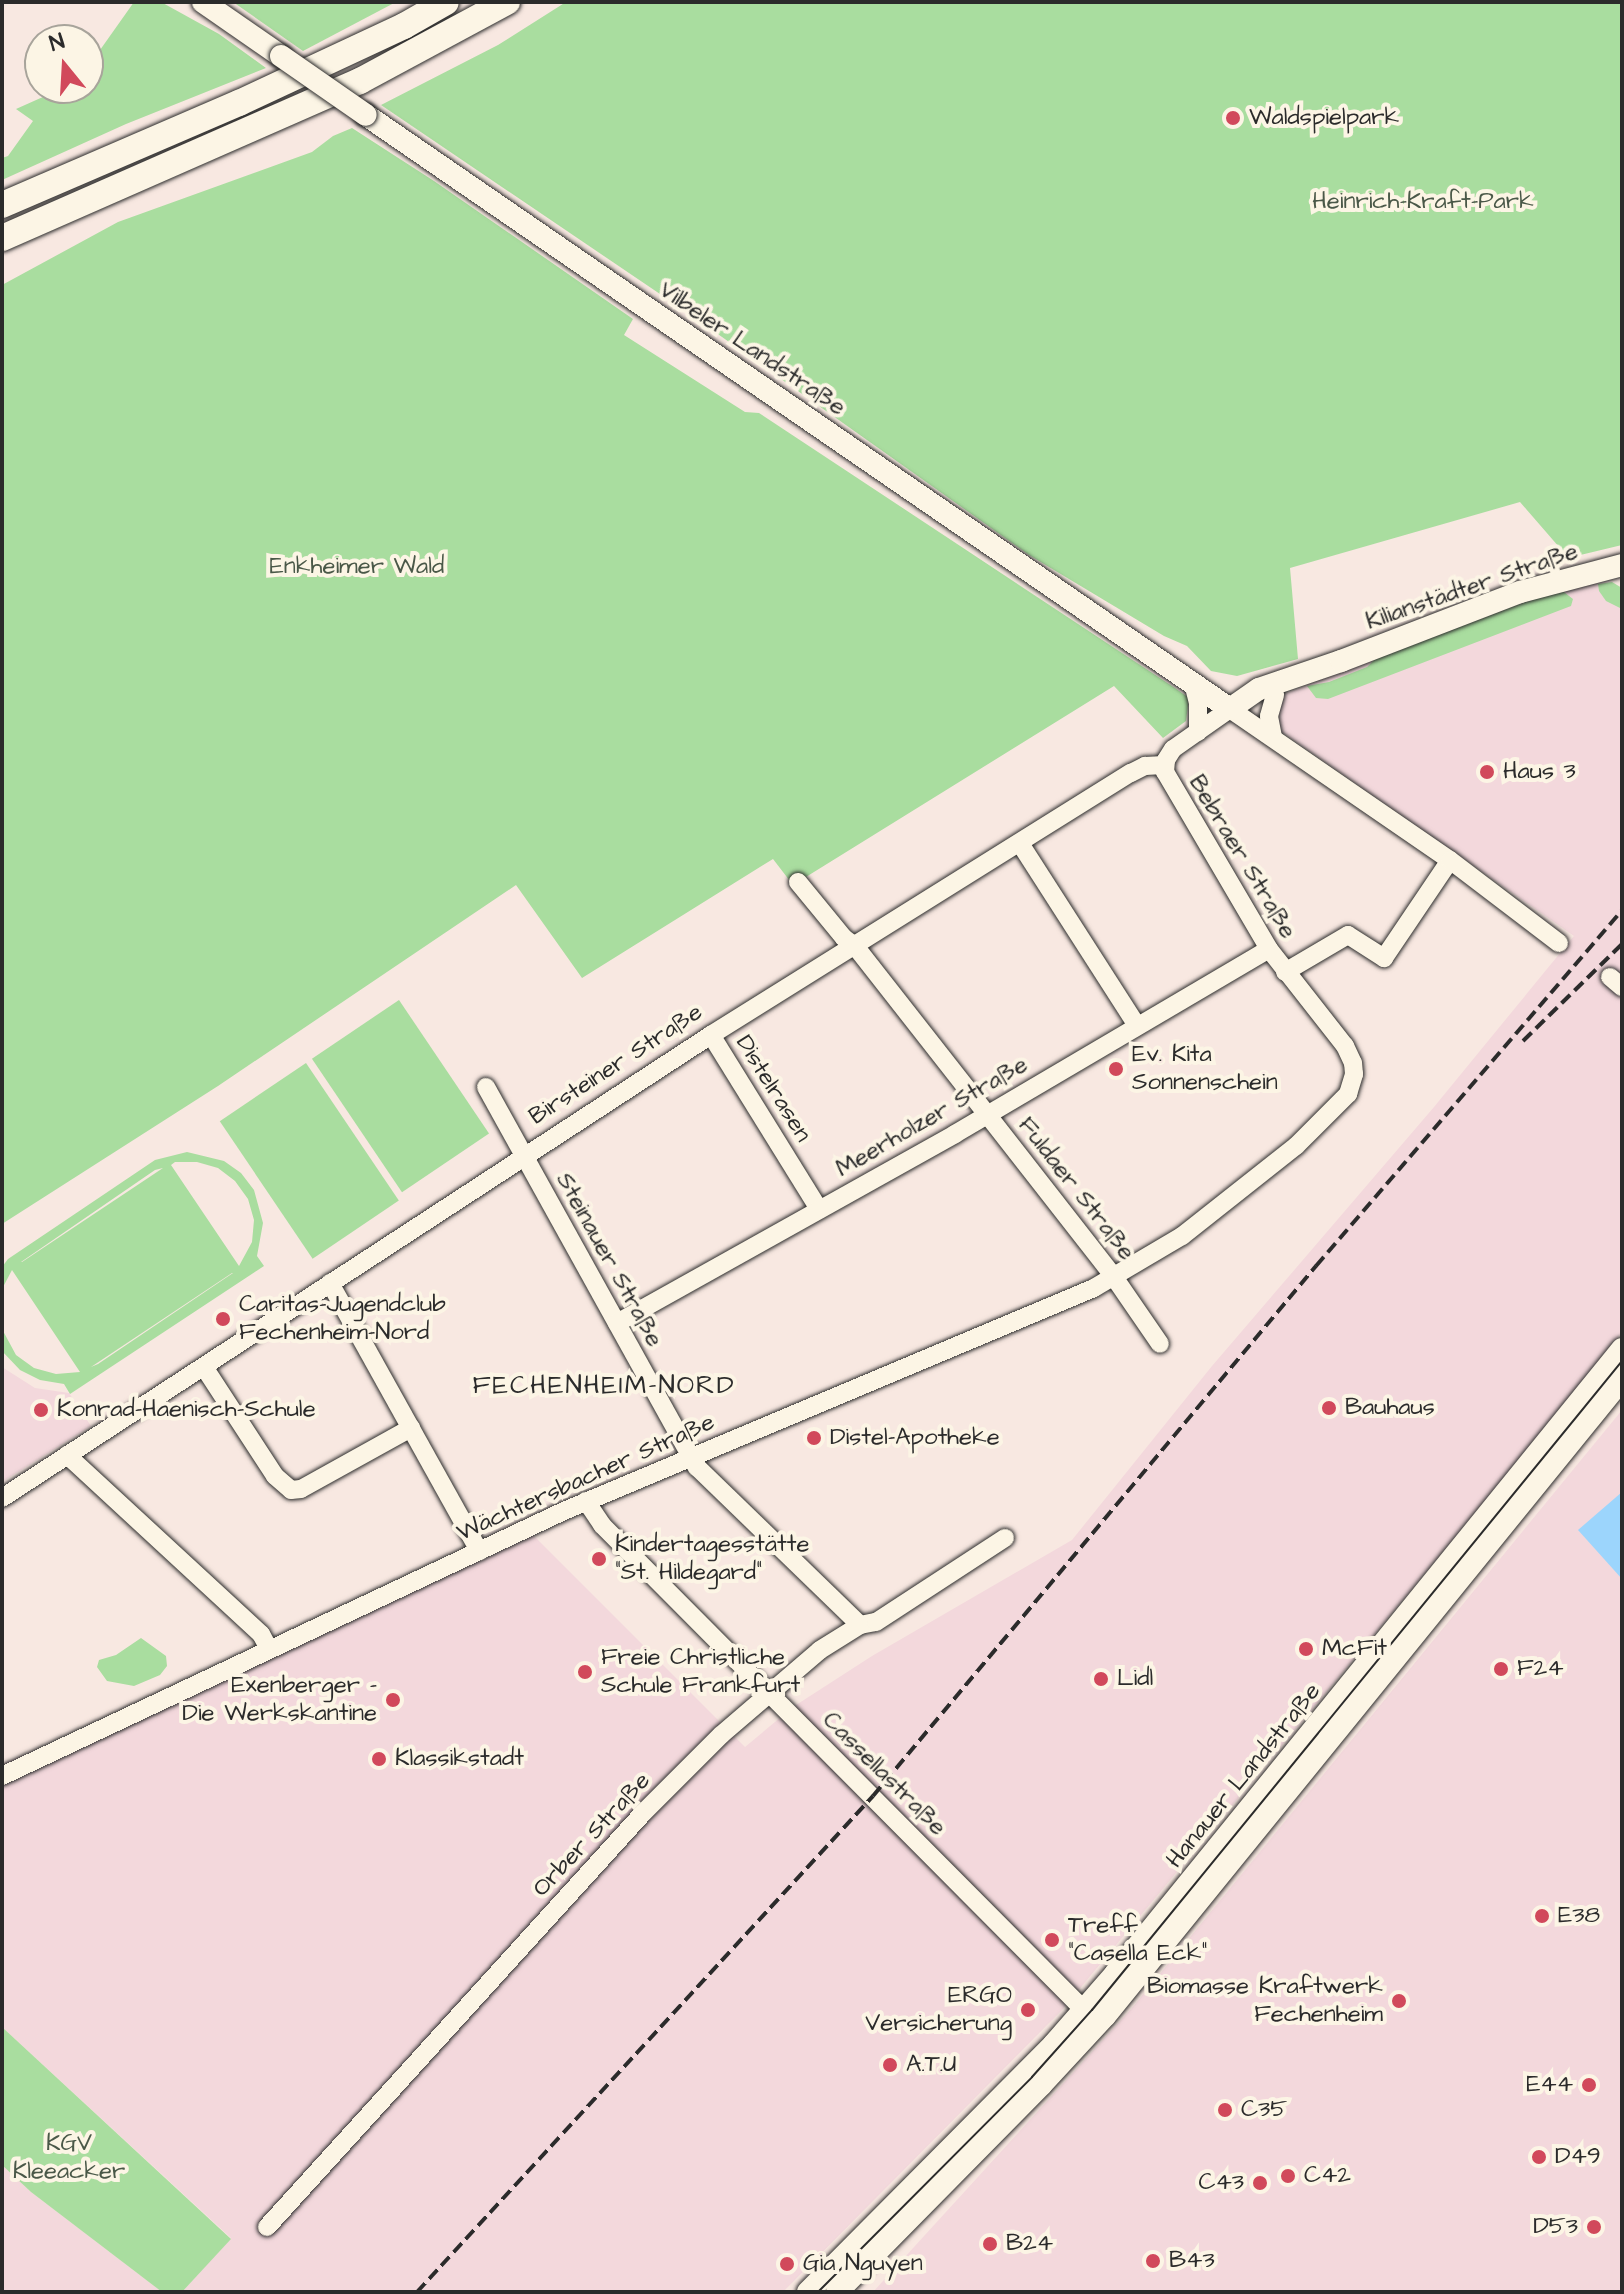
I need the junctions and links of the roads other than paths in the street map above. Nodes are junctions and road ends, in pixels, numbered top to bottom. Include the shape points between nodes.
1 (203, 2) edge
2 (446, 2) edge
3 (507, 2) edge
4 (2, 205) edge
5 (2, 238) edge
6 (1622, 565) edge
7 (1193, 683) junction
8 (1267, 692) junction
9 (1230, 709) junction
10 (1198, 732) junction
11 (1273, 737) junction
12 (1164, 765) junction
13 (1021, 845) junction
14 (1450, 860) junction
15 (798, 882) dead end
16 (1559, 943) dead end
17 (855, 946) junction
18 (1269, 949) junction
19 (1285, 972) junction
20 (1137, 1026) junction
21 (711, 1035) junction
22 (1353, 1063) joint
23 (486, 1087) dead end
24 (986, 1113) junction
25 (523, 1156) junction
26 (819, 1209) junction
27 (1114, 1277) junction
28 (330, 1283) junction
29 (617, 1323) junction
30 (1160, 1344) dead end
31 (1622, 1349) edge
32 (204, 1367) junction
33 (1622, 1379) edge
34 (411, 1428) junction
35 (67, 1455) junction
36 (691, 1457) junction
37 (2, 1498) edge
38 (586, 1501) junction
39 (1005, 1538) dead end
40 (479, 1551) junction
41 (860, 1625) junction
42 (269, 1649) junction
43 (770, 1691) junction
44 (2, 1776) edge
45 (1115, 2003) junction
46 (1084, 2009) junction
47 (267, 2227) dead end
48 (808, 2292) edge
49 (837, 2292) edge

1 - 7 main road, Vilbeler Landstraße, bridge
2 - 4 highway via 239,103
3 - 5 highway via 360,81
6 - 8 main road, Kilianstädter Straße via 1542,584
7 - 8 main road via 1227,692
7 - 9 main road, Vilbeler Landstraße
7 - 10 street
8 - 9 main road, Birsteiner Straße
8 - 11 street
9 - 10 street, Birsteiner Straße
9 - 11 street, Vilbeler Landstraße
10 - 12 street, Birsteiner Straße via 1169,754
11 - 14 street, Vilbeler Landstraße
12 - 13 street, Birsteiner Straße via 1138,769
12 - 18 street, Bebraer Straße via 1168,782
13 - 17 street, Birsteiner Straße
13 - 20 street
14 - 16 street, Vilbeler Landstraße
14 - 19 street, Bebraer Straße via 1384,958 1348,935
15 - 17 street, Fuldaer Straße
17 - 21 street, Birsteiner Straße
17 - 24 street, Fuldaer Straße
18 - 19 street, Bebraer Straße
18 - 20 street, Meerholzer Straße
19 - 22 street, Bebraer Straße
20 - 24 street, Meerholzer Straße
21 - 25 street, Birsteiner Straße
21 - 26 street, Distelrasen
22 - 27 street, Wächtersbacher Straße via 1348,1094 1296,1146 1202,1222
23 - 25 street, Steinauer Straße
24 - 26 street, Meerholzer Straße
24 - 27 street, Fuldaer Straße
25 - 28 street, Birsteiner Straße
25 - 29 street, Steinauer Straße
26 - 29 street, Meerholzer Straße
27 - 30 street, Fuldaer Straße
27 - 36 street, Wächtersbacher Straße
28 - 32 street, Birsteiner Straße
28 - 34 street
29 - 36 street, Steinauer Straße
31 - 46 main road, Hanauer Landstraße
32 - 34 street via 275,1476 291,1490
32 - 35 street, Birsteiner Straße
33 - 45 main road, Hanauer Landstraße
34 - 40 street
35 - 37 street, Birsteiner Straße
35 - 42 street via 261,1634
36 - 38 street, Wächtersbacher Straße
36 - 41 street, Steinauer Straße
38 - 40 street, Wächtersbacher Straße
38 - 43 street, Cassellastraße via 602,1525
39 - 41 street, Orber Straße via 876,1622
40 - 42 street, Wächtersbacher Straße
41 - 43 street, Orber Straße
42 - 44 street, Wächtersbacher Straße
43 - 46 street, Cassellastraße
43 - 47 street, Orber Straße via 643,1813
45 - 46 street via 1101,2010
45 - 49 main road, Hanauer Landstraße
46 - 48 main road, Hanauer Landstraße

